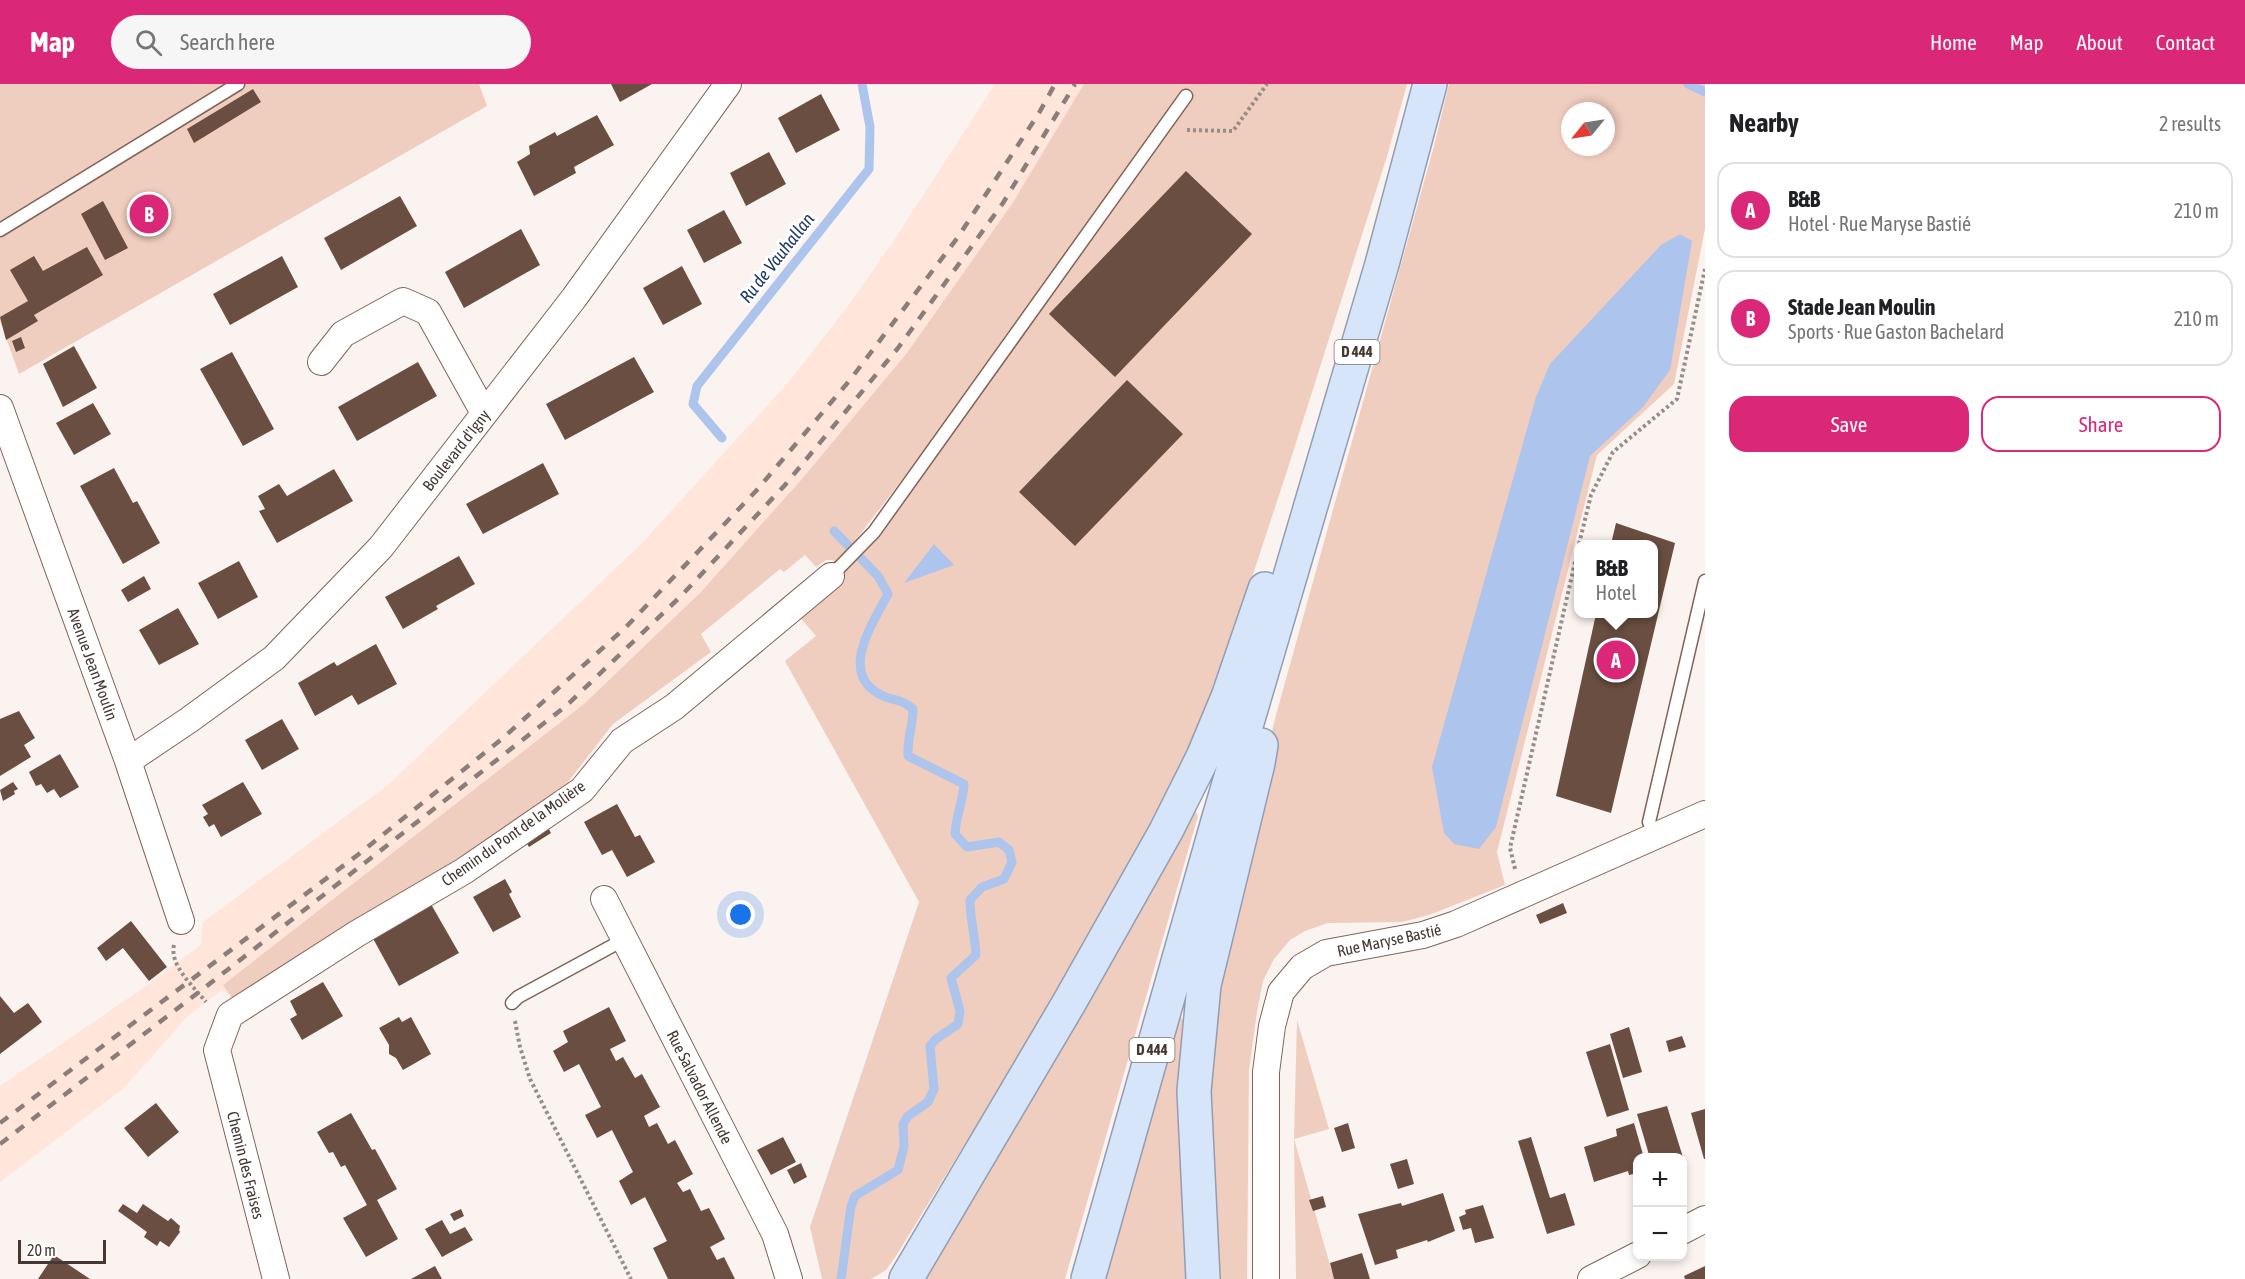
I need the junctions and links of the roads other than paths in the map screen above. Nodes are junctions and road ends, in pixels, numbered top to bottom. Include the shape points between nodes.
1 (238, 84) edge
2 (727, 84) edge
3 (1430, 84) edge
4 (1186, 96) dead end
5 (0, 230) edge
6 (321, 362) dead end
7 (0, 408) edge
8 (484, 413) junction
9 (1324, 464) junction
10 (835, 572) joint
11 (1705, 581) edge
12 (1278, 618) junction
13 (128, 761) junction
14 (1705, 814) edge
15 (1655, 836) junction
16 (604, 899) dead end
17 (181, 921) road end
18 (625, 939) junction
19 (512, 1003) road end
20 (217, 1050) joint
21 (1705, 1219) edge
22 (1687, 1229) edge
23 (1633, 1258) edge
24 (276, 1279) edge
25 (789, 1279) edge
26 (906, 1279) edge
27 (1088, 1279) edge
28 (1203, 1279) edge
29 (1266, 1279) edge
30 (1591, 1279) edge

1 - 5 lane
2 - 8 street, Boulevard d'Igny via 574,298
3 - 9 main road, D 444
4 - 10 lane via 873,532
6 - 8 street via 343,334 403,301 428,312
7 - 13 street, Avenue Jean Moulin
8 - 13 street, Boulevard d'Igny via 381,547 274,658
9 - 12 main road, D 444
9 - 26 main road via 1295,504 1228,698 1166,831
10 - 20 street, Chemin du Pont de la Molière via 674,708 622,741 582,790 464,871 230,1015
11 - 15 lane via 1650,822
12 - 27 main road, D 444
12 - 28 main road via 1258,763 1204,985 1194,1091
13 - 17 street, Avenue Jean Moulin
14 - 15 street, Rue Maryse Bastié
15 - 29 street, Rue Maryse Bastié via 1456,924 1423,935 1326,953 1302,967 1281,992 1266,1072
16 - 18 street, Rue Salvador Allende
18 - 19 lane
18 - 25 street, Rue Salvador Allende via 775,1234
20 - 24 street, Chemin des Fraises
21 - 22 street
23 - 30 street

